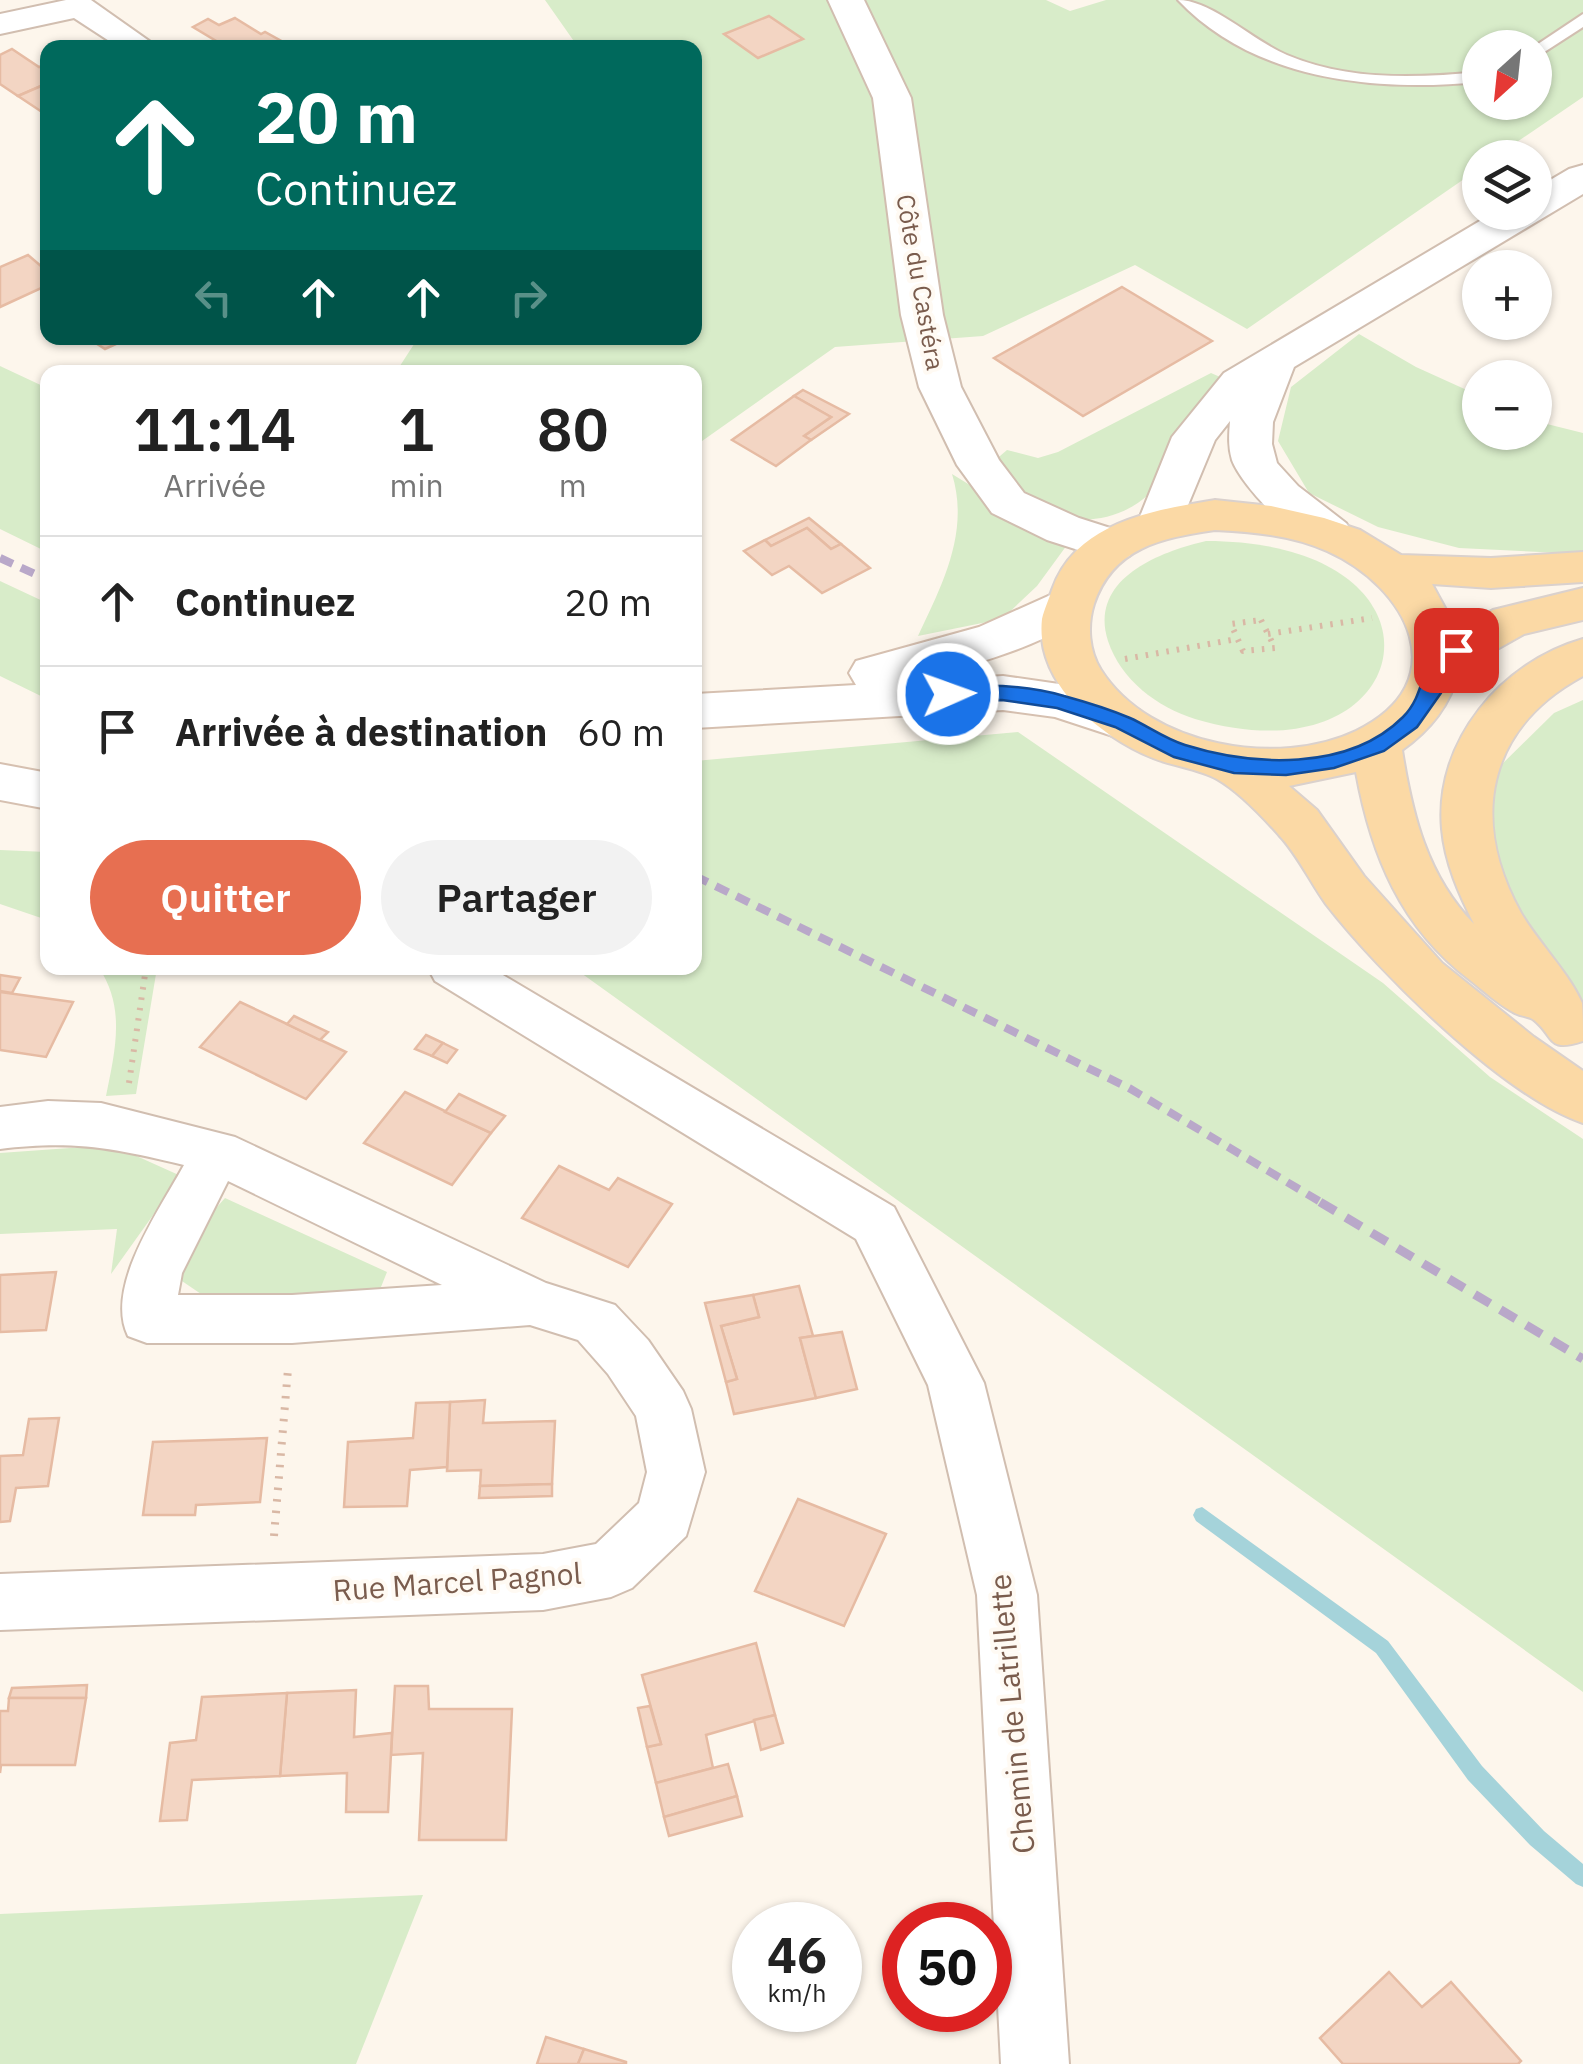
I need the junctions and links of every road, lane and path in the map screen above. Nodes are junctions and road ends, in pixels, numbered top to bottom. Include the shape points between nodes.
1 (846, 0) edge
2 (1186, 0) edge
3 (92, 3) edge
4 (1583, 19) edge
5 (0, 24) edge
6 (134, 40) edge
7 (1552, 41) edge
8 (1462, 78) edge
9 (1583, 177) edge
10 (1552, 196) edge
11 (1493, 230) edge
12 (1278, 357) junction
13 (1160, 524) junction
14 (1330, 534) junction
15 (1113, 545) junction
16 (1583, 567) edge
17 (1382, 589) junction
18 (1066, 604) junction
19 (1583, 604) edge
20 (1378, 617) junction
21 (1383, 625) dead end
22 (1268, 634) junction
23 (1237, 639) junction
24 (1583, 655) edge
25 (1439, 660) junction
26 (1115, 661) dead end
27 (702, 708) edge
28 (702, 709) edge
29 (1122, 722) junction
30 (1377, 746) junction
31 (1234, 766) junction
32 (0, 782) edge
33 (40, 790) edge
34 (145, 975) edge
35 (464, 975) edge
36 (1575, 1030) edge
37 (1583, 1100) edge
38 (0, 1128) edge
39 (122, 1129) junction
40 (217, 1152) junction
41 (532, 1302) junction
42 (292, 1318) junction
43 (270, 1592) junction
44 (0, 1602) edge
45 (1036, 2064) edge

1 - 15 street, Côte du Castéra via 892,98 922,315 948,403 979,465 1008,503
2 - 8 lane via 1253,46 1296,65 1417,82
3 - 5 street
3 - 6 street
4 - 7 lane
9 - 10 street
11 - 12 street
12 - 13 street via 1238,382 1194,437
12 - 14 street via 1255,402 1248,431 1252,452 1280,497
13 - 14 main road via 1254,517
13 - 15 main road
14 - 17 main road via 1364,550
15 - 18 main road via 1083,572
16 - 17 main road via 1491,573 1418,568
17 - 20 path
17 - 25 main road via 1419,598
18 - 27 street via 984,646
18 - 29 main road via 1066,645 1084,686
19 - 25 main road via 1510,621
20 - 21 path
20 - 22 path
22 - 23 path via 1275,648 1243,651
22 - 23 path via 1261,620 1231,624
23 - 26 path
24 - 36 main road via 1529,687 1489,728 1470,774 1464,831 1485,895
25 - 30 main road via 1431,693 1410,722
28 - 29 street via 1002,692 1059,701
29 - 31 main road via 1174,750
30 - 31 main road via 1286,768
30 - 36 main road via 1394,834 1440,919
31 - 37 main road via 1299,823 1345,890 1423,978
32 - 33 street
34 - 39 path
35 - 45 street, Chemin de Latrillette via 875,1223 956,1383 1007,1595
38 - 39 street via 48,1122
39 - 40 street
40 - 41 street, Rue Marcel Pagnol
40 - 42 street, Rue Marcel Pagnol via 154,1272 147,1319
41 - 42 street, Rue Marcel Pagnol
41 - 43 street, Rue Marcel Pagnol via 596,1322 664,1409 676,1472 664,1517 611,1570 543,1582
42 - 43 path
43 - 44 street, Rue Marcel Pagnol

